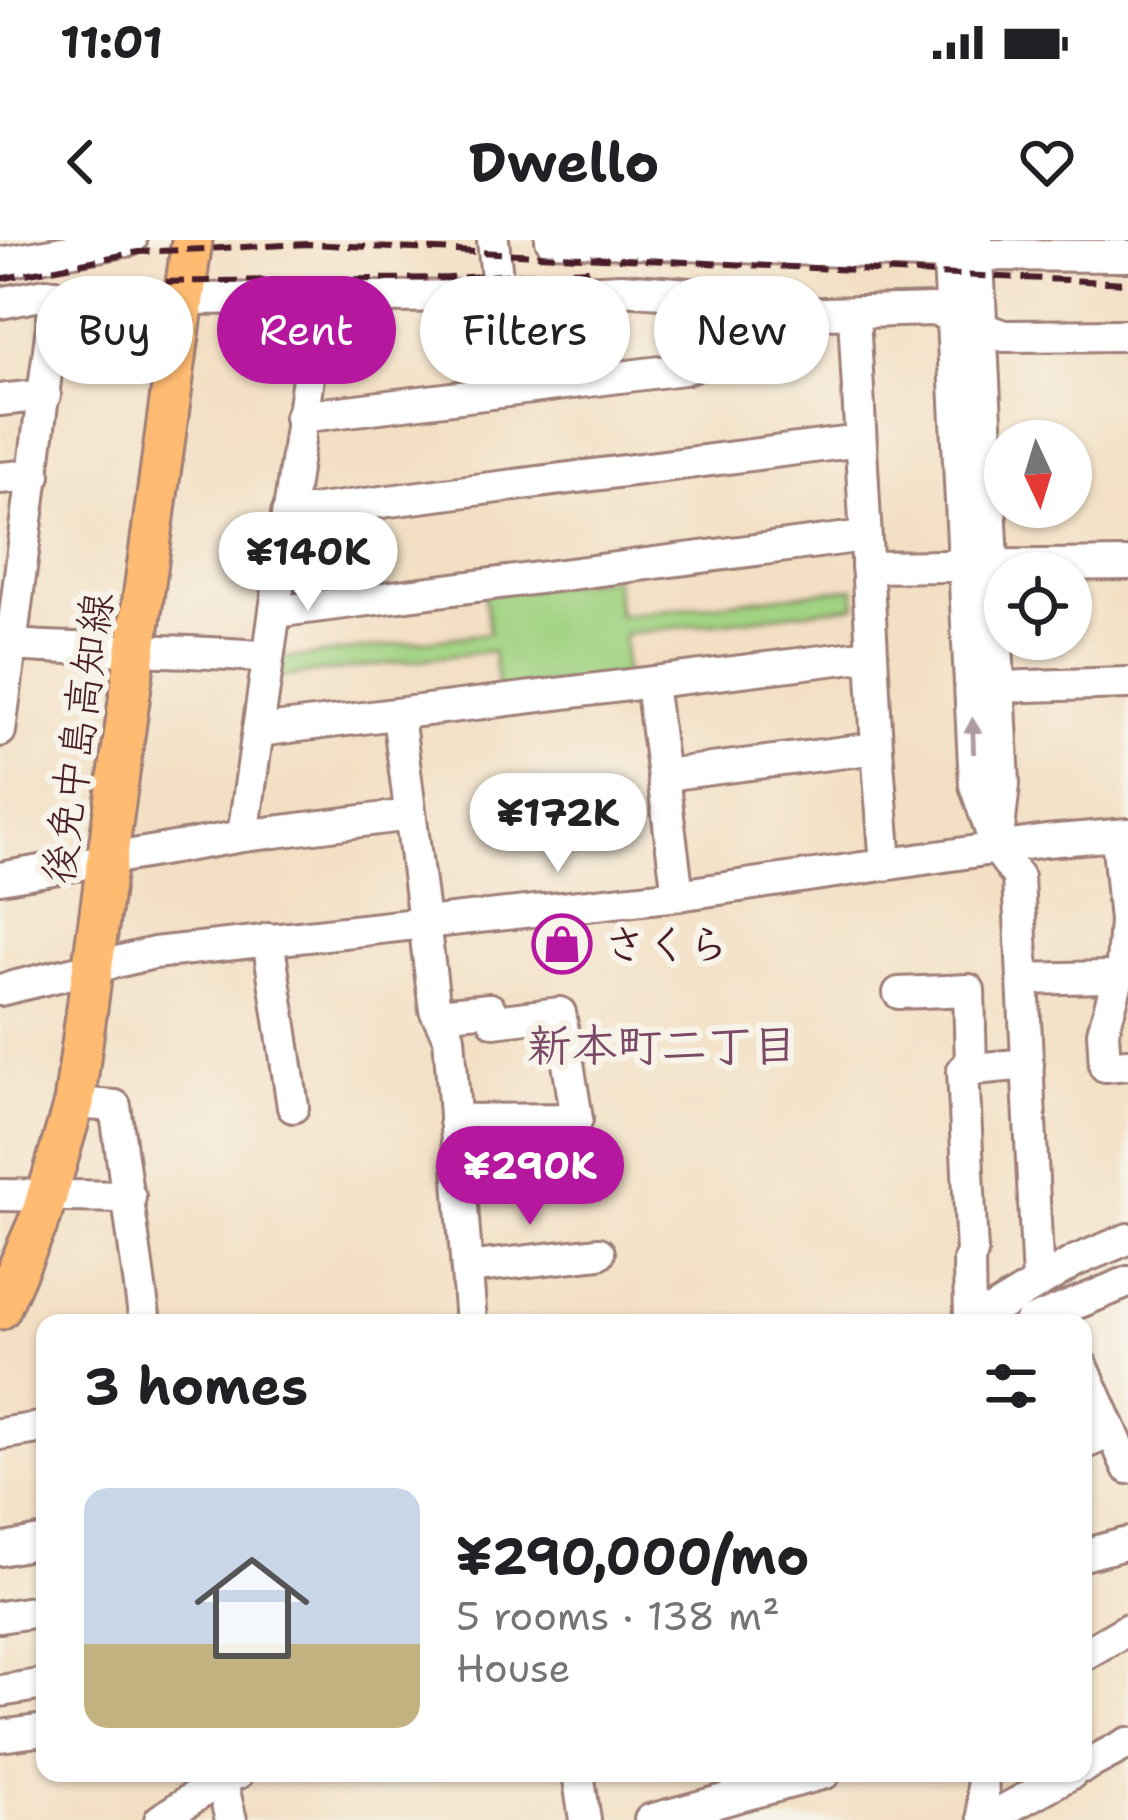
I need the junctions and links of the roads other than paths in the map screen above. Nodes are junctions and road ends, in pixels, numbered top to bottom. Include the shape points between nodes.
1 (131, 240) edge
2 (192, 240) edge
3 (494, 240) edge
4 (551, 240) edge
5 (962, 248) edge
6 (1128, 256) edge
7 (0, 263) edge
8 (187, 276) edge
9 (497, 276) edge
10 (36, 298) edge
11 (0, 303) edge
12 (829, 314) edge
13 (854, 314) junction
14 (966, 320) junction
15 (1128, 335) edge
16 (654, 373) edge
17 (46, 384) edge
18 (173, 384) edge
19 (305, 384) edge
20 (45, 395) junction
21 (0, 400) edge
22 (300, 417) junction
23 (860, 441) junction
24 (35, 475) junction
25 (0, 478) edge
26 (287, 514) junction
27 (866, 552) junction
28 (979, 564) junction
29 (1128, 564) edge
30 (11, 566) edge
31 (275, 612) junction
32 (11, 645) junction
33 (138, 650) junction
34 (870, 655) junction
35 (268, 657) junction
36 (1128, 682) edge
37 (651, 683) junction
38 (998, 687) junction
39 (398, 715) junction
40 (259, 730) junction
41 (0, 731) edge
42 (877, 748) junction
43 (664, 775) junction
44 (410, 815) junction
45 (1122, 834) edge
46 (243, 836) junction
47 (997, 849) junction
48 (109, 858) junction
49 (886, 866) junction
50 (0, 878) edge
51 (678, 895) junction
52 (1126, 921) edge
53 (426, 922) junction
54 (268, 939) junction
55 (94, 967) junction
56 (1023, 979) junction
57 (1117, 982) junction
58 (0, 989) edge
59 (899, 994) dead end
60 (442, 1023) junction
61 (1028, 1064) junction
62 (1128, 1064) edge
63 (971, 1067) junction
64 (74, 1103) junction
65 (293, 1107) dead end
66 (455, 1120) junction
67 (0, 1196) edge
68 (48, 1196) junction
69 (130, 1197) junction
70 (1128, 1240) edge
71 (599, 1253) dead end
72 (467, 1268) junction
73 (1038, 1282) junction
74 (1128, 1282) edge
75 (0, 1309) edge
76 (144, 1314) edge
77 (471, 1314) edge
78 (971, 1314) edge
79 (986, 1314) edge
80 (1061, 1314) edge
81 (1092, 1390) edge
82 (36, 1428) edge
83 (0, 1434) edge
84 (1115, 1450) edge
85 (36, 1543) edge
86 (1128, 1543) edge
87 (0, 1550) edge
88 (1092, 1553) edge
89 (36, 1611) edge
90 (0, 1617) edge
91 (1128, 1629) edge
92 (1092, 1650) edge
93 (36, 1685) edge
94 (0, 1691) edge
95 (36, 1731) edge
96 (0, 1736) edge
97 (1128, 1743) edge
98 (1092, 1762) edge
99 (217, 1782) edge
100 (228, 1782) edge
101 (579, 1782) edge
102 (792, 1782) edge
103 (983, 1782) edge
104 (1055, 1782) edge
105 (160, 1820) edge
106 (231, 1820) edge
107 (585, 1820) edge
108 (650, 1820) edge
109 (985, 1820) edge

1 - 7 street
2 - 8 main road, 後免中島高知線
3 - 9 street
4 - 5 street
5 - 6 street
5 - 14 street
10 - 11 street
12 - 13 street
13 - 14 street via 934,310
13 - 23 street
14 - 15 street via 1004,336
14 - 28 street
16 - 22 street
17 - 20 street
18 - 33 main road, 後免中島高知線
19 - 22 street
20 - 21 street
20 - 24 street
22 - 26 street
23 - 26 street
23 - 27 street
24 - 25 street
24 - 30 street
26 - 31 street
27 - 28 street
27 - 31 street
27 - 34 street
28 - 29 street
28 - 38 street
47 -> 28 street via 975,784
30 - 32 street
31 - 35 street
32 - 33 street
32 - 41 street
33 - 35 street
33 - 48 main road, 後免中島高知線
34 - 37 street
34 - 42 street
35 - 40 street
36 - 38 street
37 - 39 street
37 - 43 street
38 - 47 street via 1004,784
39 - 40 street
39 - 44 street
40 - 46 street
42 - 43 street
42 - 49 street
43 - 51 street
44 - 46 street
44 - 53 street
45 - 47 street
45 - 52 street
46 - 48 street
47 - 49 street
47 - 56 street via 1018,877
48 - 50 street
48 - 55 main road, 後免中島高知線
49 - 51 street
51 - 53 street
52 - 57 street
53 - 54 street
53 - 60 street
54 - 55 street
54 - 65 street
55 - 58 street
55 - 64 main road, 後免中島高知線
56 - 57 street
56 - 61 street
57 - 62 street via 1103,1032 1105,1066
59 - 63 street via 969,990
60 - 66 street
60 - 66 street via 448,1013 490,1009 494,1022 560,1013 578,1119
61 - 63 street
61 - 73 street
63 - 78 street via 963,1070
64 - 68 main road, 後免中島高知線
64 - 69 street via 116,1106
66 - 72 street
67 - 68 street
68 - 69 street
68 - 75 main road, 後免中島高知線
69 - 76 street
70 - 73 street
71 - 72 street
72 - 77 street
73 - 79 street
74 - 80 street
81 - 84 street
82 - 83 street
85 - 87 street
86 - 88 street
89 - 90 street
91 - 92 street
93 - 94 street
95 - 96 street
97 - 98 street
99 - 105 street
100 - 106 street
101 - 107 street
102 - 108 street
103 - 109 street
104 - 109 street

